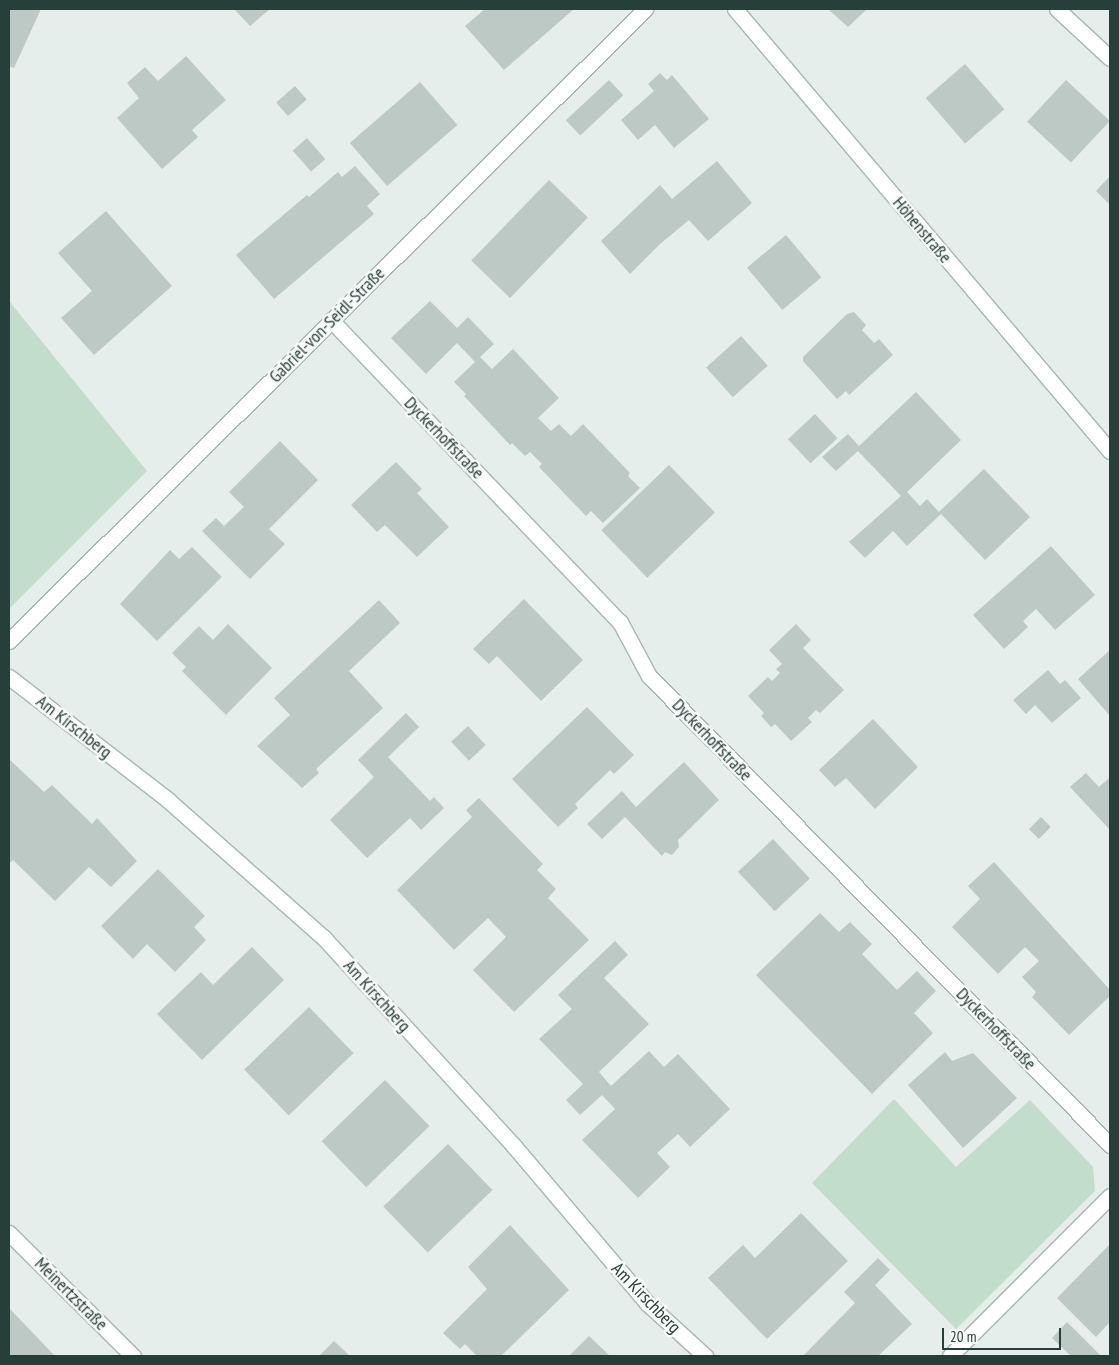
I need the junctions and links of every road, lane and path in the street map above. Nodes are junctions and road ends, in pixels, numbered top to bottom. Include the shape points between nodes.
1 (645, 9) edge
2 (735, 9) edge
3 (1057, 9) edge
4 (1110, 58) edge
5 (331, 320) junction
6 (1110, 451) edge
7 (9, 641) edge
8 (9, 677) edge
9 (1110, 1145) edge
10 (1110, 1196) edge
11 (9, 1233) edge
12 (133, 1356) edge
13 (705, 1356) edge
14 (950, 1356) edge

1 - 5 street, Gabriel-von-Seidl-Straße
2 - 6 street, Höhenstraße
3 - 4 street
5 - 7 street, Gabriel-von-Seidl-Straße
5 - 9 street, Dyckerhoffstraße via 620,622 650,676
8 - 13 street, Am Kirschberg via 168,800 324,938 514,1146 647,1303
10 - 14 street
11 - 12 street, Meinertzstraße

